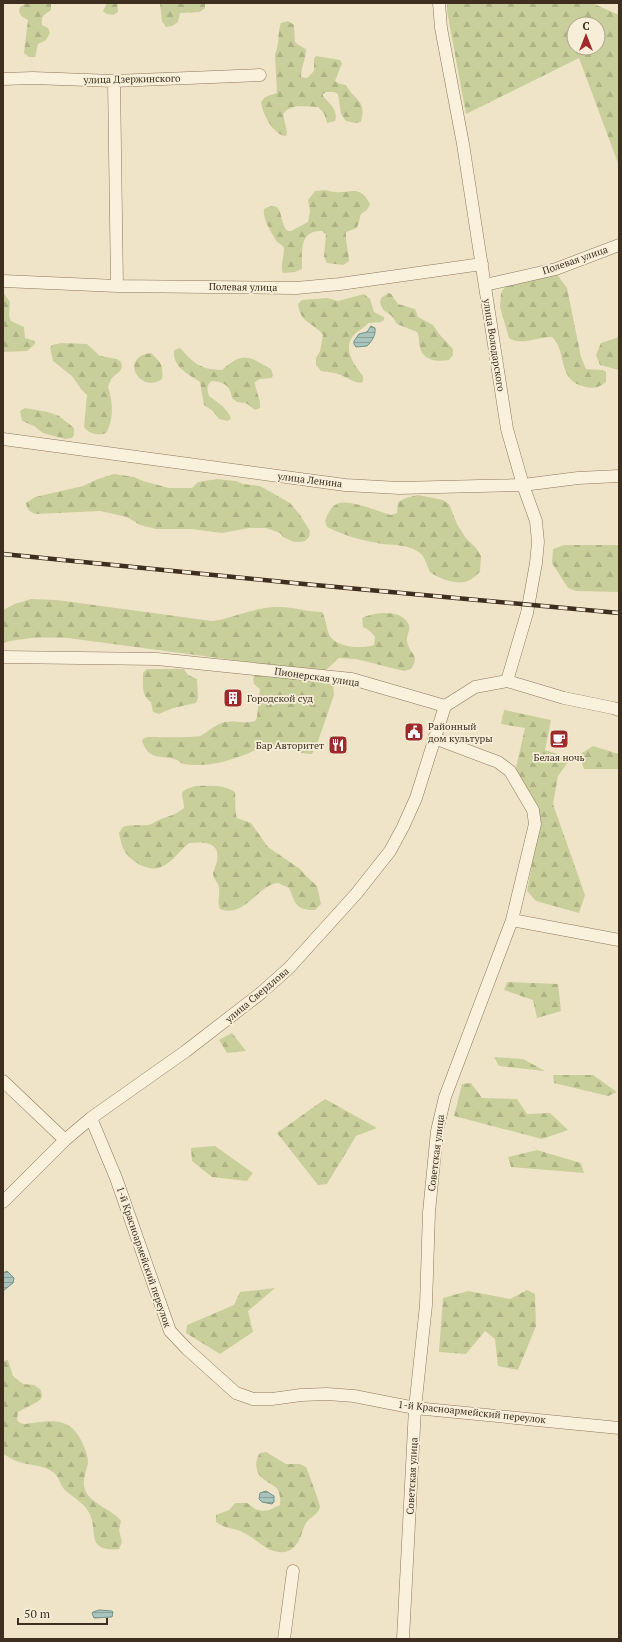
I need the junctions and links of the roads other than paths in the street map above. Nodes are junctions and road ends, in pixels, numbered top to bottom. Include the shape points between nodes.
1 (439, 3) edge
2 (260, 75) dead end
3 (3, 79) edge
4 (114, 81) junction
5 (619, 245) edge
6 (482, 264) junction
7 (3, 281) edge
8 (485, 285) junction
9 (117, 286) junction
10 (3, 439) edge
11 (619, 476) edge
12 (523, 485) junction
13 (3, 657) edge
14 (507, 681) junction
15 (445, 706) junction
16 (619, 710) edge
17 (434, 738) junction
18 (512, 920) junction
19 (619, 940) edge
20 (3, 1081) edge
21 (91, 1118) junction
22 (65, 1140) junction
23 (3, 1202) edge
24 (415, 1408) junction
25 (619, 1428) edge
26 (293, 1571) dead end
27 (284, 1639) edge
28 (403, 1639) edge

1 - 6 street, улица Володарского via 441,28
2 - 4 street, улица Дзержинского
3 - 4 street, улица Дзержинского
4 - 9 street
5 - 8 street, Полевая улица via 556,268
6 - 8 street, улица Володарского
6 - 9 street, Полевая улица via 296,288
7 - 9 street, Полевая улица
8 - 12 street, улица Володарского via 507,429
10 - 12 street, улица Ленина via 345,485 399,488
11 - 12 street, улица Ленина
12 - 14 street, улица Володарского via 536,521 538,542 527,614
13 - 15 street, Пионерская улица via 157,659 352,679
14 - 15 street via 475,687
14 - 16 street via 564,698
15 - 17 street, улица Свердлова
17 - 18 street, Советская улица via 498,762 510,771 533,810 535,824
17 - 21 street, улица Свердлова via 416,798 403,827 390,851 356,894 289,968 261,994
18 - 19 street
18 - 24 street, Советская улица via 445,1097 437,1131 429,1212 426,1305
20 - 22 street
21 - 22 street, улица Свердлова
21 - 24 street, 1-й Красноармейский переулок via 116,1178 170,1331 228,1386 253,1399 272,1400 327,1394 354,1396
22 - 23 street, улица Свердлова
24 - 25 street, 1-й Красноармейский переулок
24 - 28 street, Советская улица
26 - 27 street

